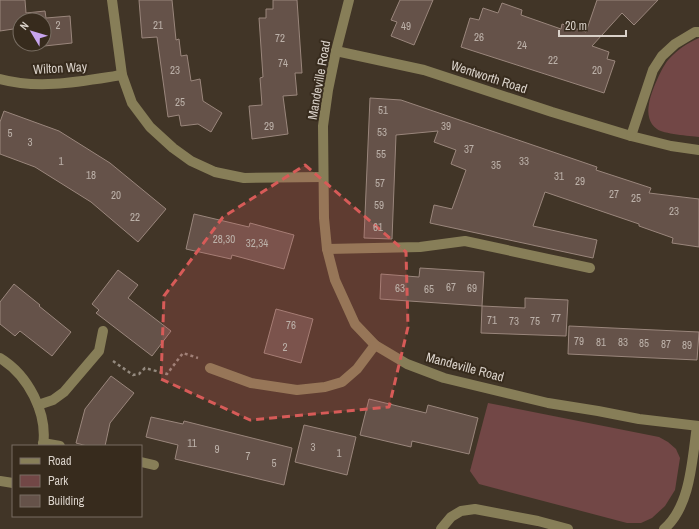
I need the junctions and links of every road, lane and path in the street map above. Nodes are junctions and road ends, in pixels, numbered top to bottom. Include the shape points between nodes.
1 (112, 0) edge
2 (349, 0) edge
3 (699, 32) edge
4 (336, 51) junction
5 (122, 75) junction
6 (0, 79) edge
7 (631, 136) junction
8 (699, 150) edge
9 (323, 177) junction
10 (327, 249) junction
11 (590, 268) dead end
12 (103, 331) dead end
13 (375, 345) junction
14 (99, 351) junction
15 (0, 358) edge
16 (210, 368) joint
17 (38, 405) junction
18 (698, 426) edge
19 (43, 444) edge
20 (142, 462) edge
21 (154, 465) dead end
22 (0, 480) edge
23 (12, 484) edge
24 (440, 529) edge
25 (568, 529) edge
26 (664, 529) edge

1 - 5 street
2 - 4 street, Mandeville Road
3 - 7 street via 675,44 662,56 653,70
4 - 7 street, Wentworth Road via 424,70
4 - 9 street, Mandeville Road via 323,126
5 - 6 street, Wilton Way via 74,83 34,84
5 - 9 street via 132,103 150,127 191,161 215,172 244,178
7 - 8 street, Wentworth Road
9 - 10 street, Mandeville Road
10 - 11 street via 420,247 465,241
10 - 13 street, Mandeville Road via 335,280 355,324
12 - 14 street
13 - 16 street via 357,369 342,382 325,387 297,390 251,383
13 - 18 street, Mandeville Road via 407,364 444,378 548,402 639,419
14 - 16 path via 133,375 139,374 145,368 166,374 183,353 202,359
14 - 17 street via 64,392 53,400
15 - 17 street via 15,370
17 - 19 street
18 - 26 street, Mandeville Road via 687,487 680,509
20 - 21 street
22 - 23 street
24 - 25 street via 451,518 475,508

